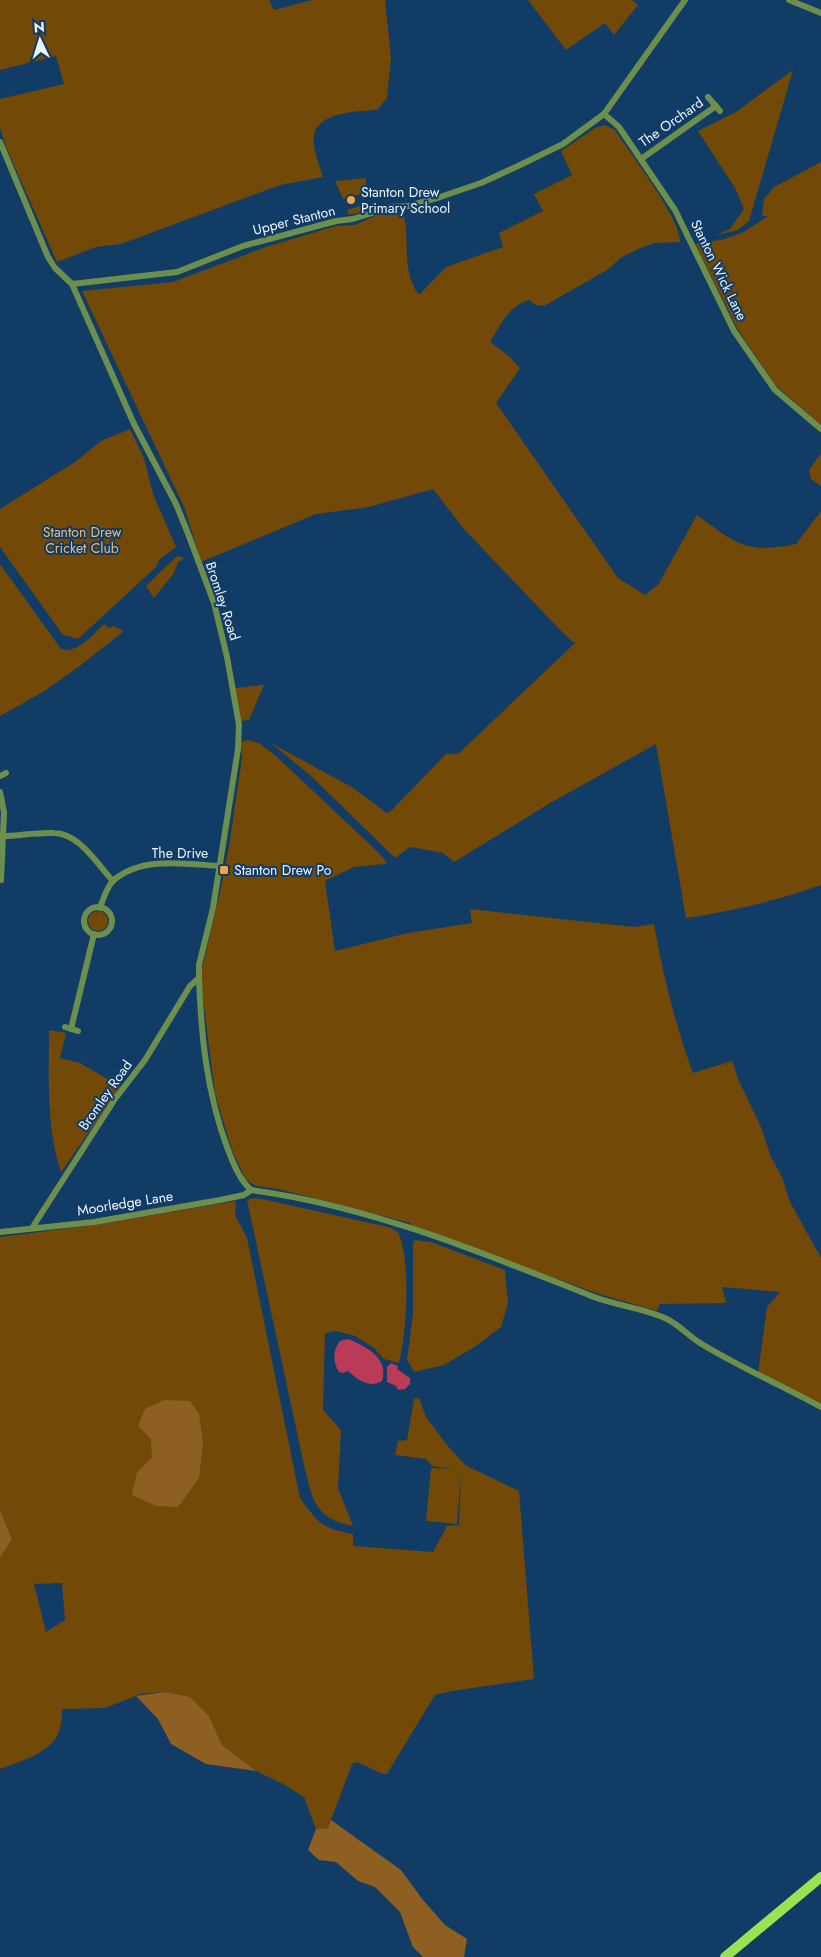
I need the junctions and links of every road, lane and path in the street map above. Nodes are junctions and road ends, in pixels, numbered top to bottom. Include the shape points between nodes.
1 (686, 0) edge
2 (789, 0) edge
3 (821, 13) edge
4 (708, 97) dead end
5 (604, 114) junction
6 (0, 142) edge
7 (642, 158) junction
8 (72, 284) junction
9 (821, 429) edge
10 (0, 792) edge
11 (2, 836) junction
12 (220, 866) junction
13 (1, 880) edge
14 (113, 881) junction
15 (100, 908) junction
16 (94, 934) junction
17 (198, 978) junction
18 (71, 1029) dead end
19 (251, 1190) junction
20 (32, 1228) junction
21 (0, 1232) edge
22 (821, 1407) edge
23 (821, 1877) edge
24 (725, 1957) edge

1 - 5 street, Upper Stanton
2 - 3 street
4 - 7 street, The Orchard via 718,108
5 - 7 street, Stanton Wick Lane via 619,127
5 - 8 street, Upper Stanton via 563,144 481,183 440,197 409,206 391,206 353,219 243,246 177,272
6 - 8 street via 48,257
7 - 9 street, Stanton Wick Lane via 675,210 734,331 775,390
8 - 12 street, Bromley Road via 134,424 176,504 221,628 239,734
10 - 11 street via 4,812
11 - 13 street
11 - 14 street via 63,834 80,844
12 - 14 street, The Drive via 155,864 132,870
12 - 17 street, Bromley Road
14 - 15 street
15 - 16 street via 91,909 85,917 86,929
15 - 16 street via 108,913 111,925 104,933
16 - 18 street
17 - 19 street, Bromley Road via 212,1098 232,1160
17 - 20 street, Bromley Road
19 - 20 street, Moorledge Lane via 244,1195 94,1222
19 - 22 street via 372,1216 510,1263 600,1299 649,1312 668,1320 700,1343 758,1376
20 - 21 street, Moorledge Lane
23 - 24 main road

